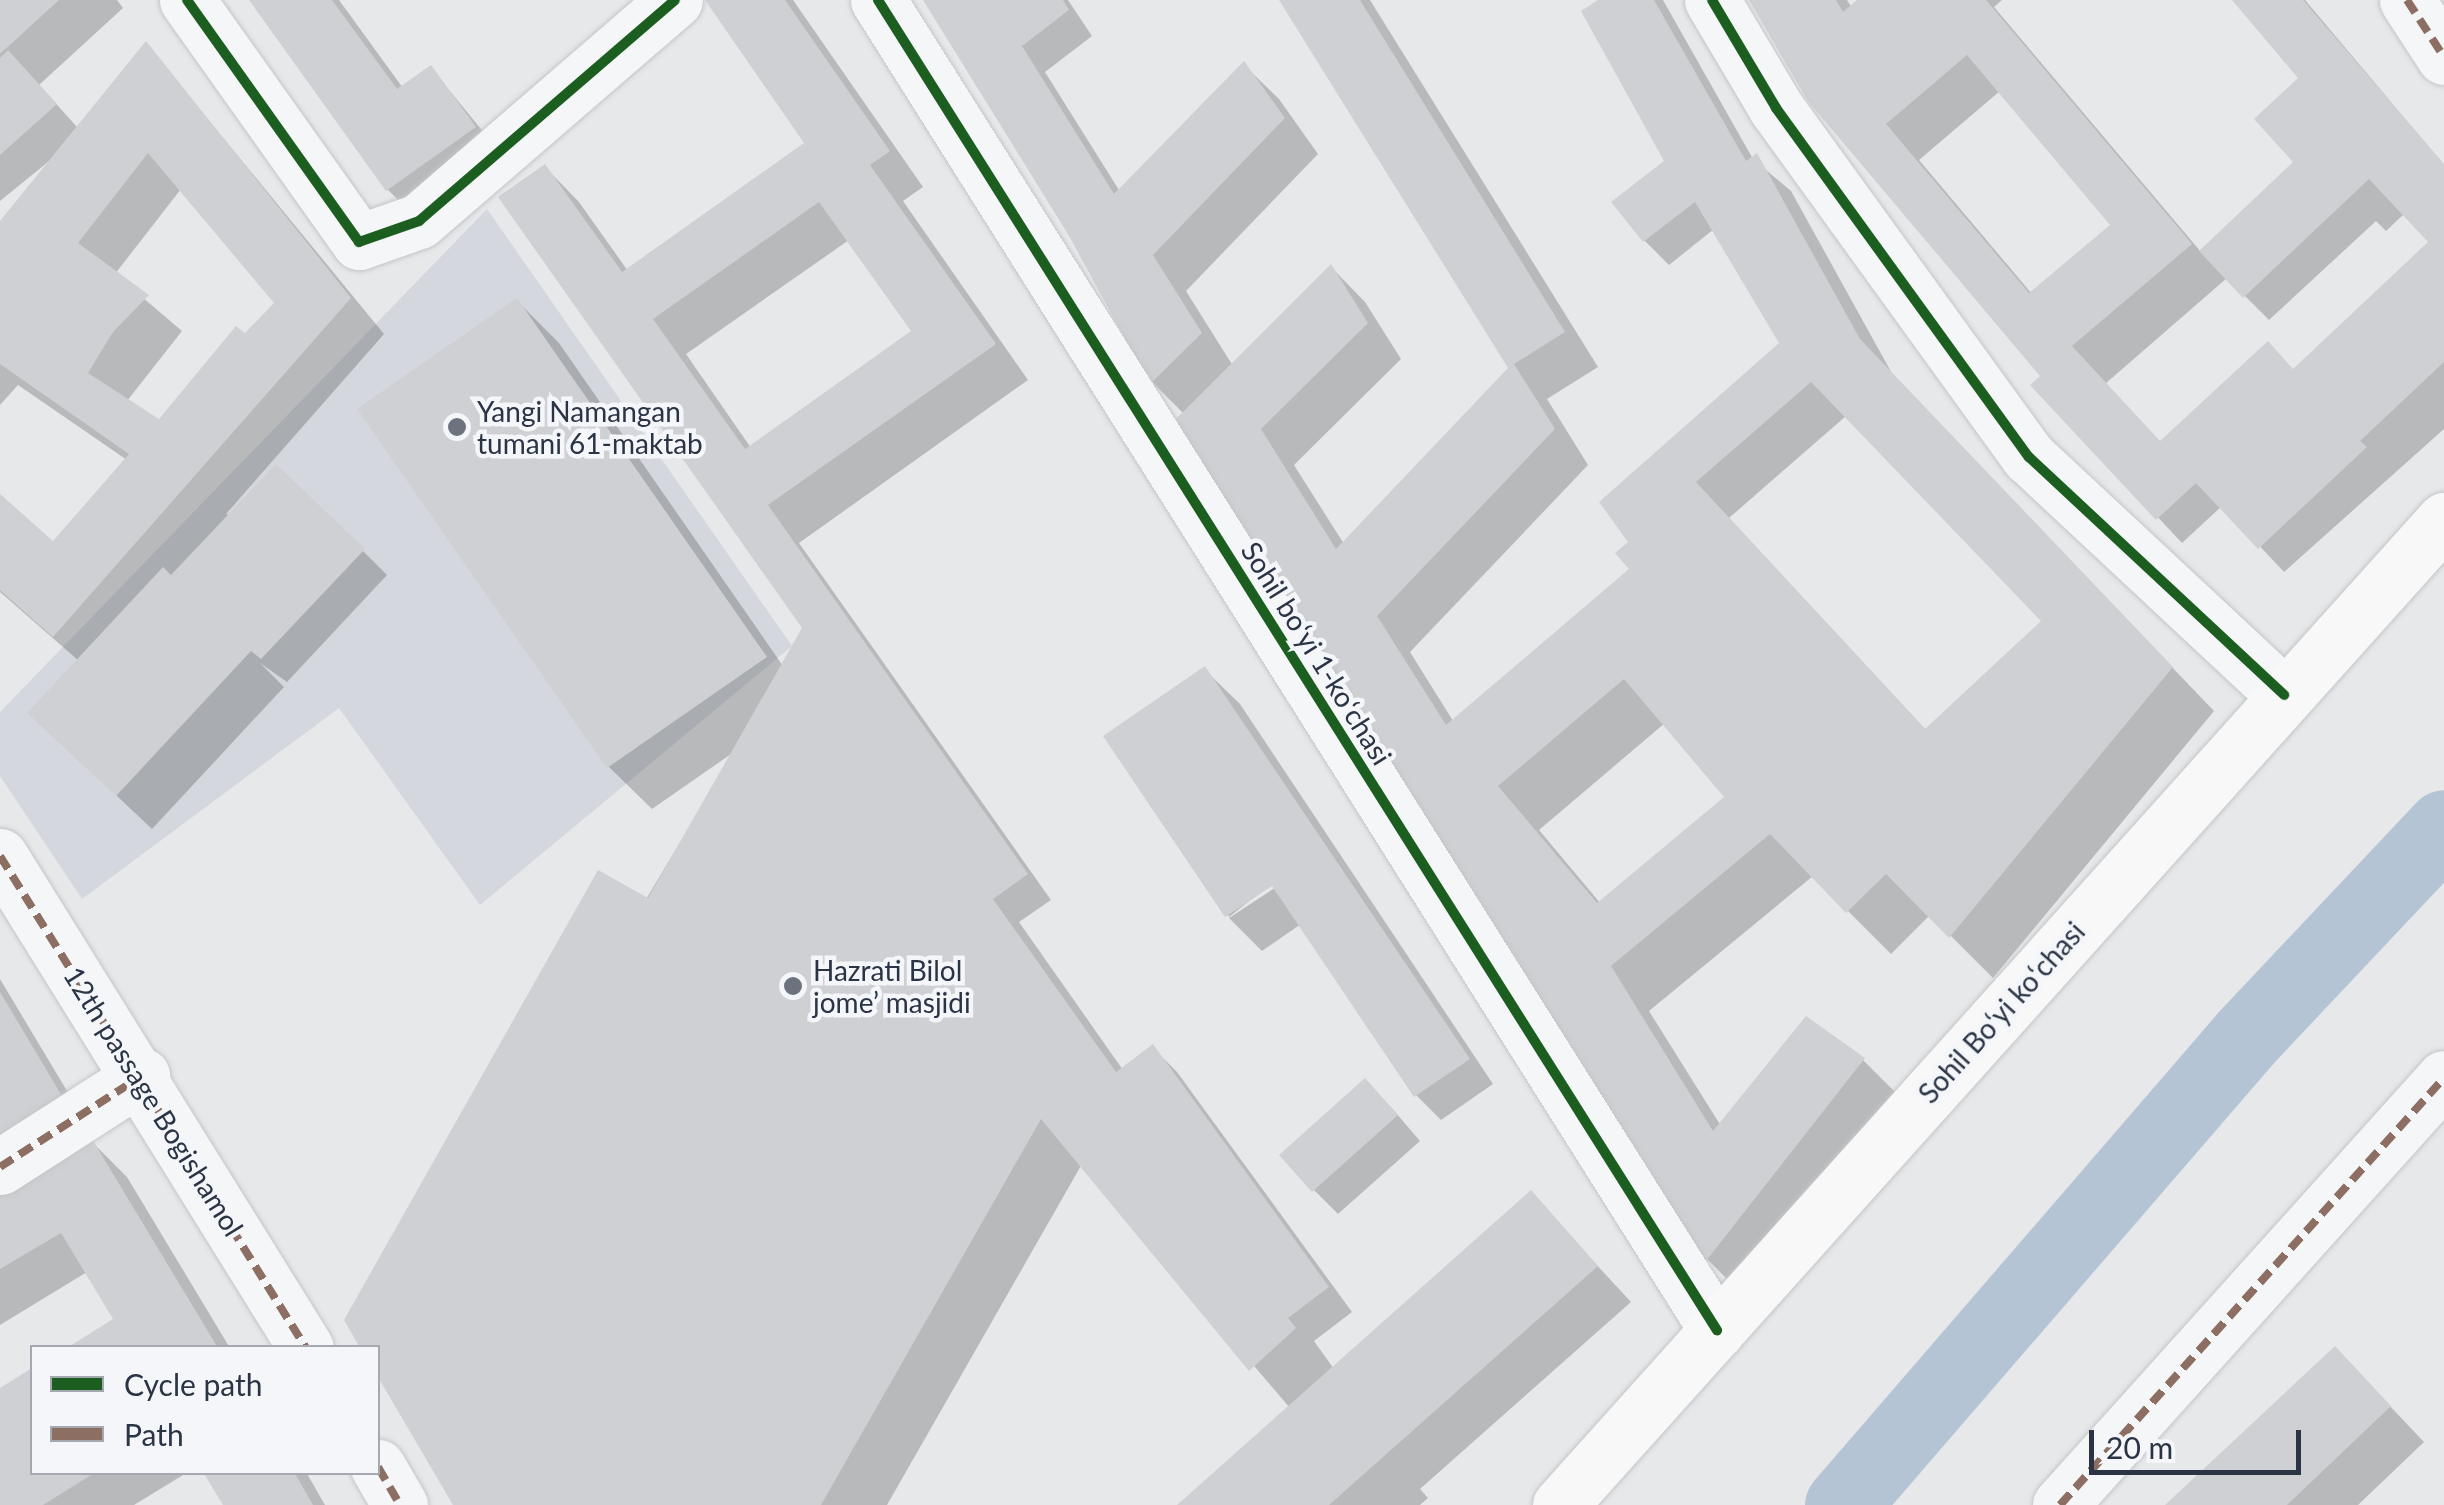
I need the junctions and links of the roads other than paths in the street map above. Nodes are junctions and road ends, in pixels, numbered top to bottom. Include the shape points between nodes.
1 (186, 0) edge
2 (674, 0) edge
3 (878, 0) edge
4 (1712, 0) edge
5 (2407, 0) edge
6 (2444, 57) edge
7 (2444, 520) edge
8 (2284, 695) junction
9 (0, 856) edge
10 (142, 1076) junction
11 (2444, 1078) edge
12 (0, 1168) edge
13 (1717, 1330) junction
14 (304, 1345) edge
15 (380, 1470) edge
16 (400, 1505) edge
17 (1560, 1505) edge
18 (2060, 1505) edge

1 - 2 street via 358,242 419,221
3 - 13 street, Sohil boʻyi 1-koʻchasi
4 - 8 street via 1776,108 2029,457
5 - 6 street
7 - 8 main road, Sohil Boʻyi koʻchasi
8 - 13 main road, Sohil Boʻyi koʻchasi
9 - 10 street, 12th passage Bogishamol
10 - 12 street
10 - 14 street, 12th passage Bogishamol
11 - 18 street
13 - 17 main road, Sohil Boʻyi koʻchasi
15 - 16 street

